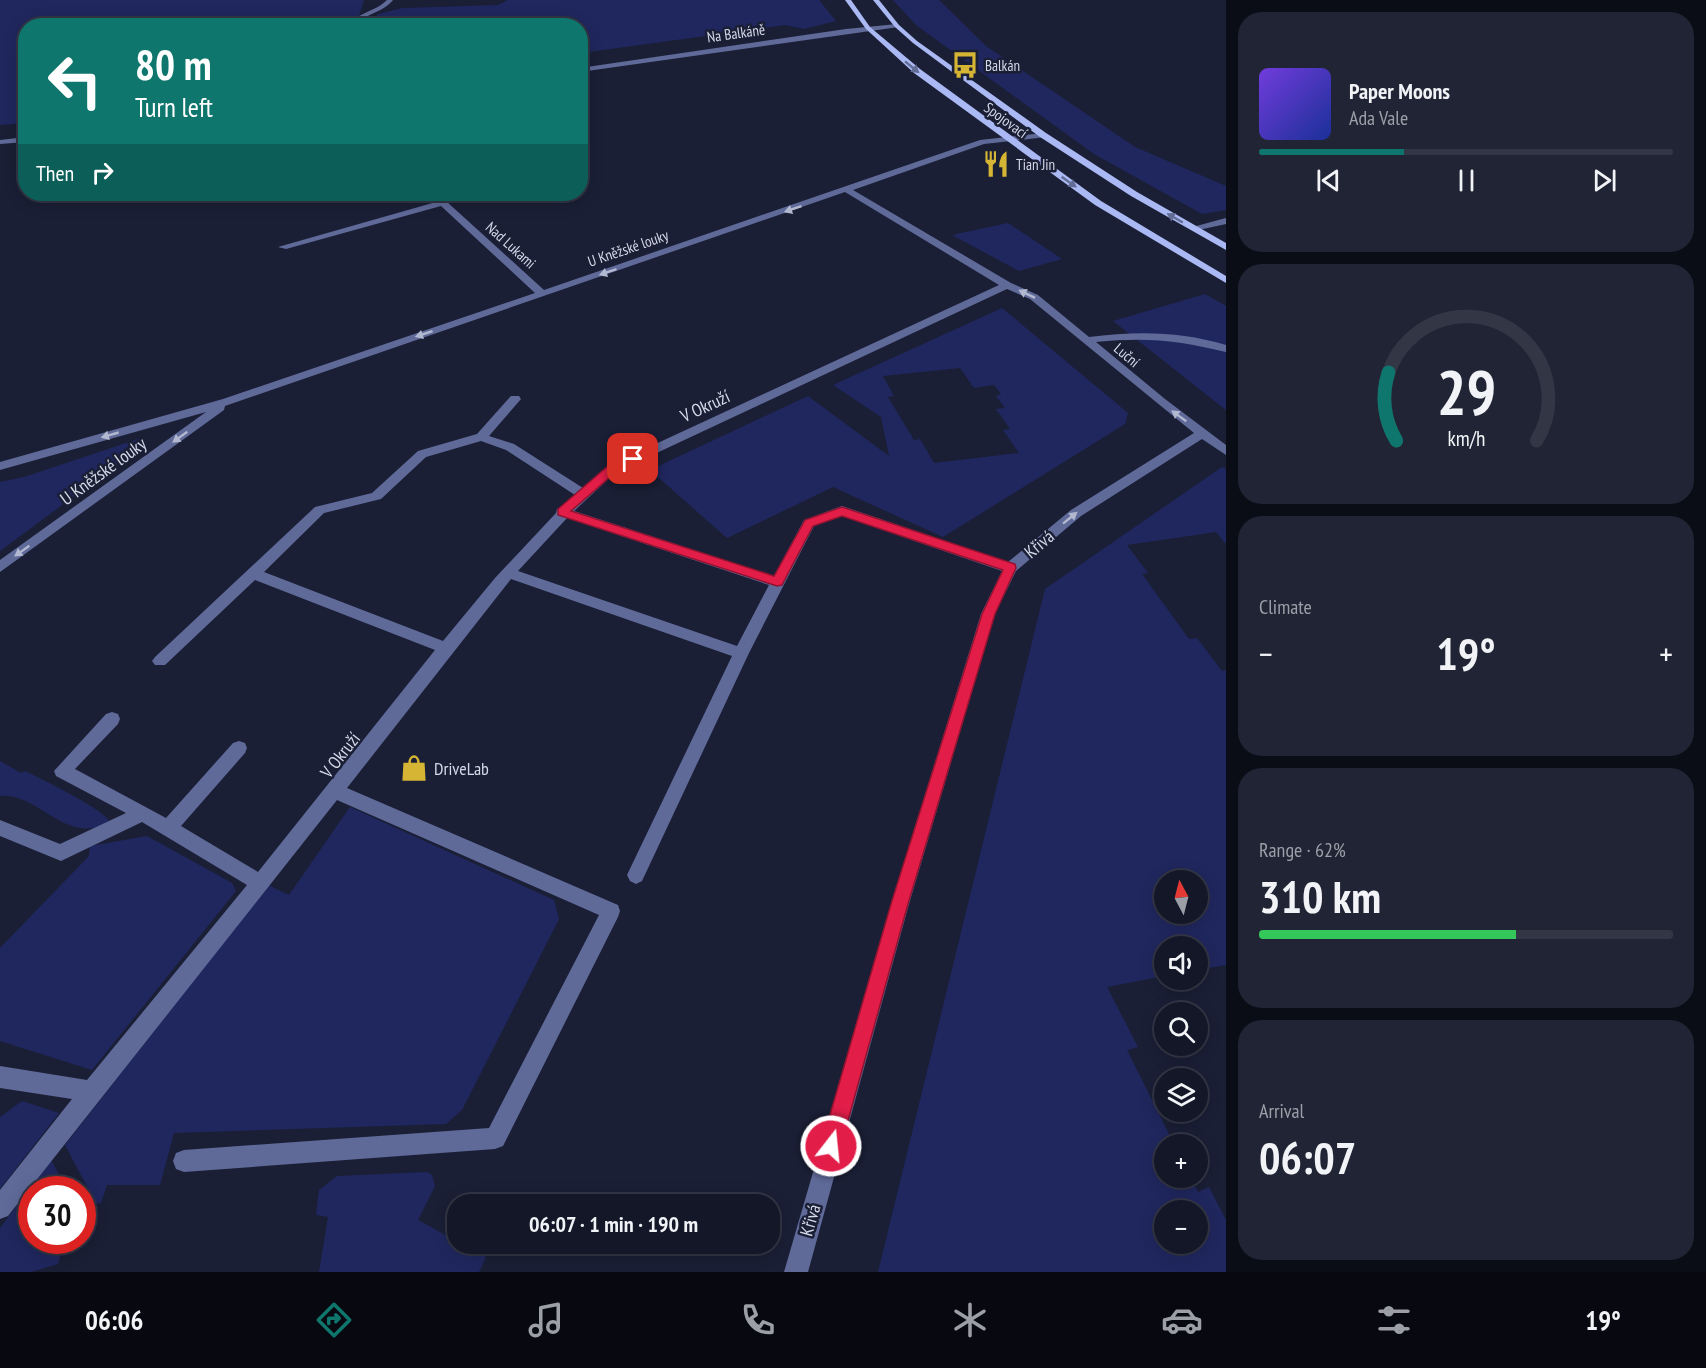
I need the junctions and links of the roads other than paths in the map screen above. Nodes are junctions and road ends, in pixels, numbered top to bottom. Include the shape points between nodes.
1 (390, 0) edge
2 (849, 0) edge
3 (876, 0) edge
4 (357, 18) edge
5 (897, 26) junction
6 (868, 28) junction
7 (588, 69) edge
8 (1043, 135) junction
9 (1008, 139) junction
10 (18, 140) edge
11 (0, 142) edge
12 (848, 190) junction
13 (441, 201) edge
14 (443, 203) junction
15 (1226, 221) edge
16 (1194, 228) junction
17 (283, 247) dead end
18 (1226, 247) edge
19 (1226, 280) edge
20 (1007, 285) junction
21 (543, 294) junction
22 (1087, 340) junction
23 (1226, 350) edge
24 (515, 399) dead end
25 (227, 402) junction
26 (1202, 433) junction
27 (481, 437) junction
28 (1226, 451) edge
29 (0, 466) edge
30 (583, 494) junction
31 (562, 512) junction
32 (0, 567) edge
33 (1010, 568) junction
34 (254, 573) junction
35 (508, 573) junction
36 (777, 582) junction
37 (446, 648) junction
38 (741, 653) junction
39 (160, 661) dead end
40 (112, 719) dead end
41 (239, 748) dead end
42 (335, 791) junction
43 (143, 813) junction
44 (169, 827) junction
45 (0, 828) edge
46 (636, 875) dead end
47 (260, 883) junction
48 (0, 1077) edge
49 (89, 1091) junction
50 (184, 1161) dead end
51 (0, 1208) edge
52 (796, 1272) edge

1 - 4 street
2 - 6 main road, Spojovací
3 - 5 main road, Spojovací
5 - 6 street, Na Balkáně
5 - 8 main road, Spojovací
6 - 7 street, Na Balkáně
6 -> 9 main road, Spojovací via 917,71
8 - 9 street, U Kněžské louky
16 -> 8 main road, Spojovací
9 - 12 street, U Kněžské louky via 983,142
9 -> 19 main road, Spojovací via 1098,203
10 - 11 street
12 - 20 street
12 -> 21 street, U Kněžské louky
13 - 14 street, Nad Lukami
14 - 17 street
14 - 21 street, Nad Lukami
15 - 16 street
16 - 18 main road, Spojovací
22 -> 20 street, Luční via 1034,297
20 - 30 street, V Okruží via 612,469
21 -> 25 street, U Kněžské louky
22 - 23 street via 1143,334 1192,338
26 -> 22 street, Luční
24 - 27 street
25 -> 29 street, U Kněžské louky
25 -> 32 street, U Kněžské louky
26 - 28 street, Luční
33 -> 26 street, Křivá via 1076,513
27 - 30 street via 510,447
27 - 34 street via 422,454 376,496 320,510
30 - 31 street, V Okruží
31 - 35 street, V Okruží
31 - 36 street
33 - 36 street via 842,511 809,523
33 - 52 street, Křivá via 988,614 903,892
34 - 37 street
34 - 39 street
35 - 37 street, V Okruží
35 - 38 street
36 - 38 street
37 - 42 street, V Okruží
38 - 46 street
40 - 43 street via 62,771
41 - 44 street
42 - 47 street, V Okruží
42 - 50 street via 611,911 495,1138
43 - 44 street
43 - 45 street via 61,853
44 - 47 street
47 - 49 street, V Okruží
48 - 49 street
49 - 51 street, V Okruží

